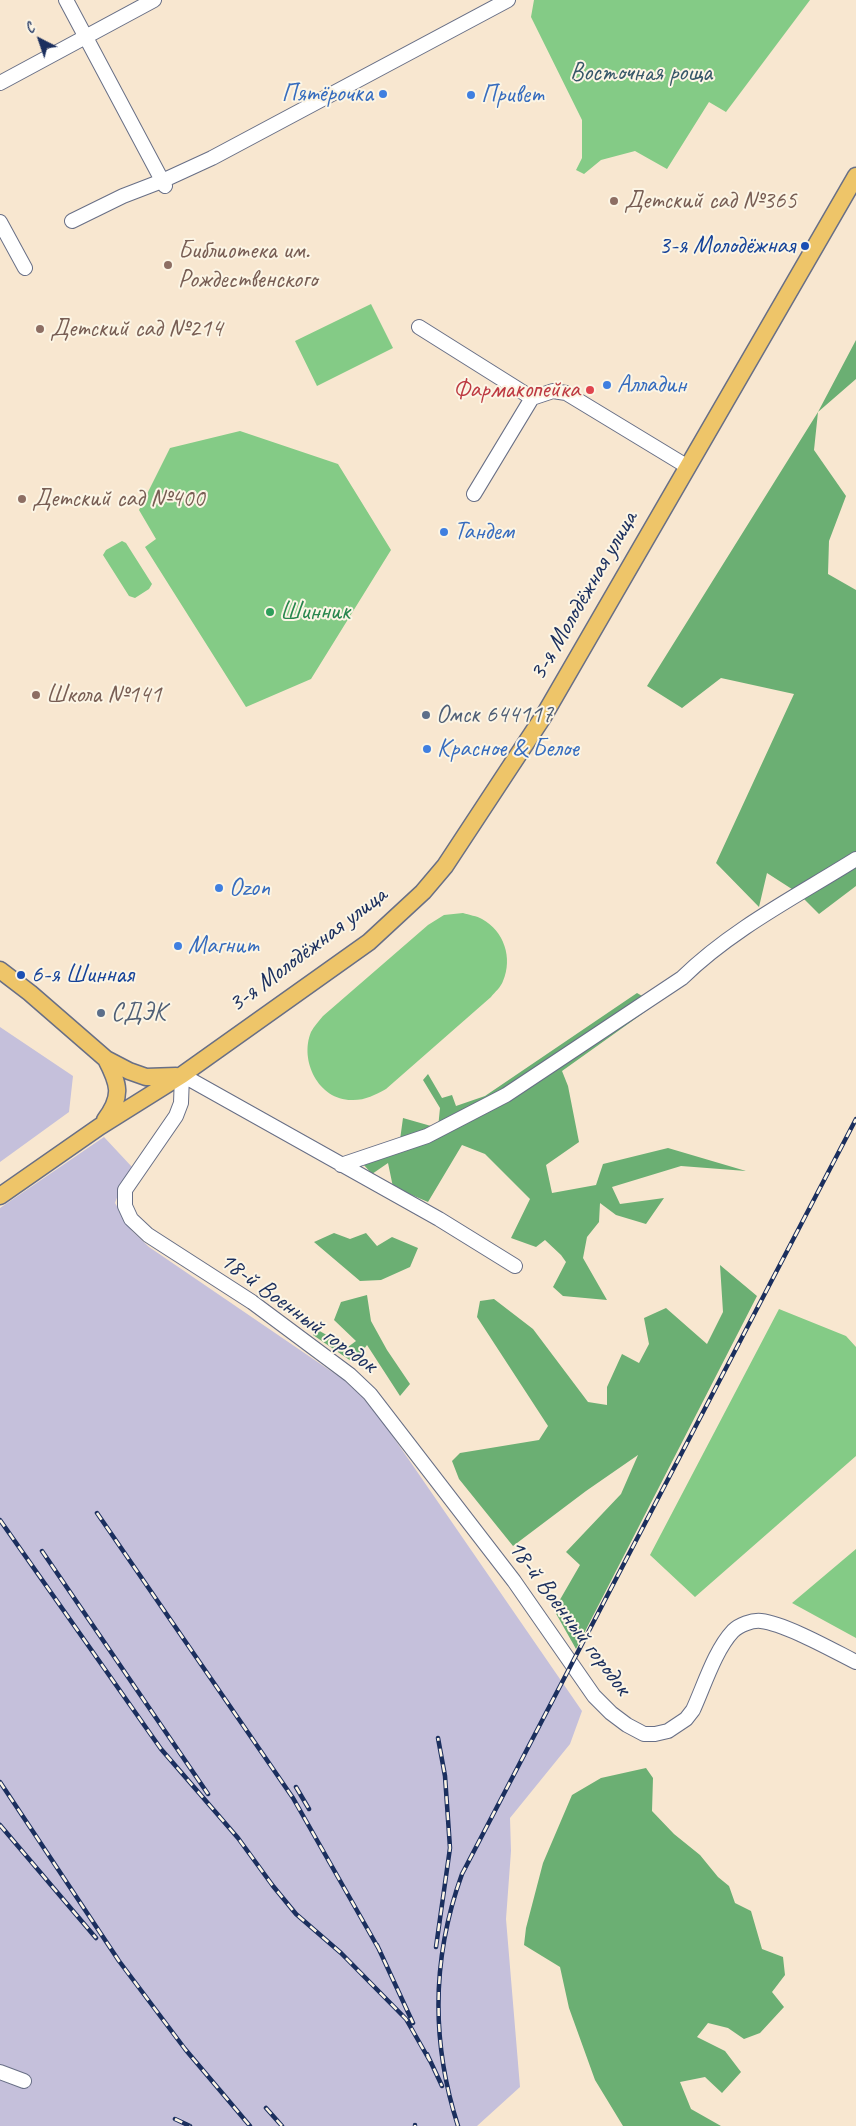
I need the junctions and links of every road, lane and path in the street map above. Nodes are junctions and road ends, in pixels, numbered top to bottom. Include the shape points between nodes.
1 (66, 0) edge
2 (154, 0) edge
3 (508, 0) edge
4 (85, 37) junction
5 (0, 83) edge
6 (856, 176) edge
7 (164, 183) junction
8 (72, 221) dead end
9 (0, 222) edge
10 (25, 268) dead end
11 (419, 327) dead end
12 (532, 398) junction
13 (688, 467) junction
14 (474, 494) dead end
15 (856, 858) edge
16 (0, 970) edge
17 (106, 1059) junction
18 (182, 1076) junction
19 (99, 1127) junction
20 (341, 1165) junction
21 (0, 1196) edge
22 (515, 1266) dead end
23 (856, 1662) edge
24 (0, 2072) edge
25 (24, 2081) dead end

1 - 4 street
2 - 4 street
3 - 7 street
4 - 5 street
4 - 7 street
6 - 13 main road, 3-я Молодёжная улица
7 - 8 street via 123,196
9 - 10 street
11 - 12 street
12 - 13 street via 553,391 566,393
12 - 14 street
13 - 18 main road, 3-я Молодёжная улица via 543,717 445,866 369,942
15 - 20 street via 738,933 682,978 506,1095 428,1136
16 - 17 main road
17 - 18 main road via 146,1078
17 - 19 main road via 118,1090 114,1107
18 - 19 main road, 3-я Молодёжная улица
18 - 20 street
18 - 23 street, 18-й Военный городок via 181,1103 176,1116 125,1190 124,1206 131,1220 148,1235 252,1302 350,1375 370,1394 514,1581 594,1696 611,1713 644,1734 668,1731 693,1710 722,1645 734,1630 759,1620
19 - 21 main road, 3-я Молодёжная улица
20 - 22 street
24 - 25 street

